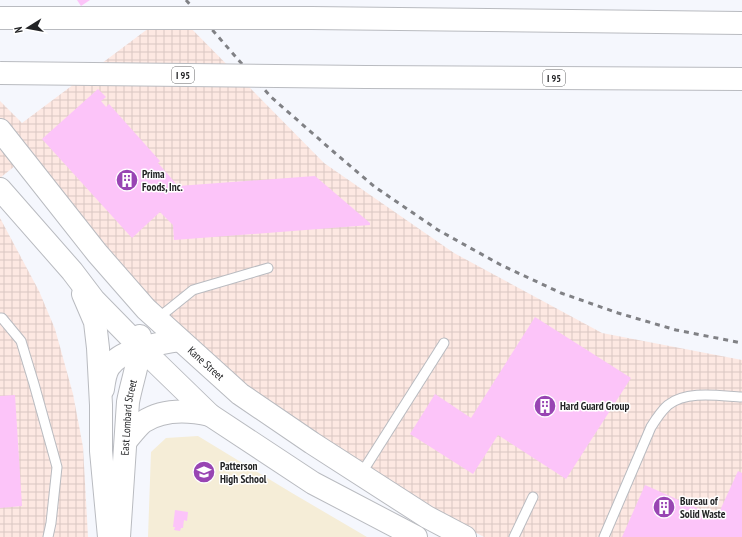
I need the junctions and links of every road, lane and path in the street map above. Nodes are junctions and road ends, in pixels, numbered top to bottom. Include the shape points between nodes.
1 (0, 18) edge
2 (742, 22) edge
3 (0, 74) edge
4 (742, 79) edge
5 (0, 130) edge
6 (0, 189) edge
7 (268, 268) dead end
8 (72, 271) junction
9 (137, 298) junction
10 (0, 318) edge
11 (157, 320) junction
12 (179, 340) junction
13 (444, 343) dead end
14 (140, 348) junction
15 (742, 397) edge
16 (101, 405) junction
17 (210, 415) junction
18 (126, 441) junction
19 (361, 474) junction
20 (533, 497) dead end
21 (48, 537) edge
22 (109, 537) edge
23 (119, 537) edge
24 (416, 537) edge
25 (465, 537) edge
26 (514, 537) edge
27 (604, 537) edge

1 - 2 main road, bridge
3 - 4 main road, I 95, bridge
5 - 9 main road, Kane Street via 97,253
6 - 8 main road
7 - 11 lane via 193,290
8 - 14 main road via 94,300
8 - 16 main road via 95,322
9 - 11 main road, Kane Street
9 - 14 main road, East Lombard Street
10 - 21 lane via 21,341 57,467
11 - 12 main road, Kane Street
12 - 14 main road
12 - 19 main road, Kane Street via 240,394
13 - 19 lane
14 - 16 main road via 120,356 110,367 104,380
14 - 17 main road
14 - 18 main road, East Lombard Street via 128,402
15 - 27 lane via 704,394 669,404 651,427
16 - 22 main road via 100,452
17 - 18 main road via 178,411 158,416 142,423
17 - 24 main road via 313,483
18 - 23 main road, East Lombard Street
19 - 25 main road, Kane Street via 427,517
20 - 26 lane

